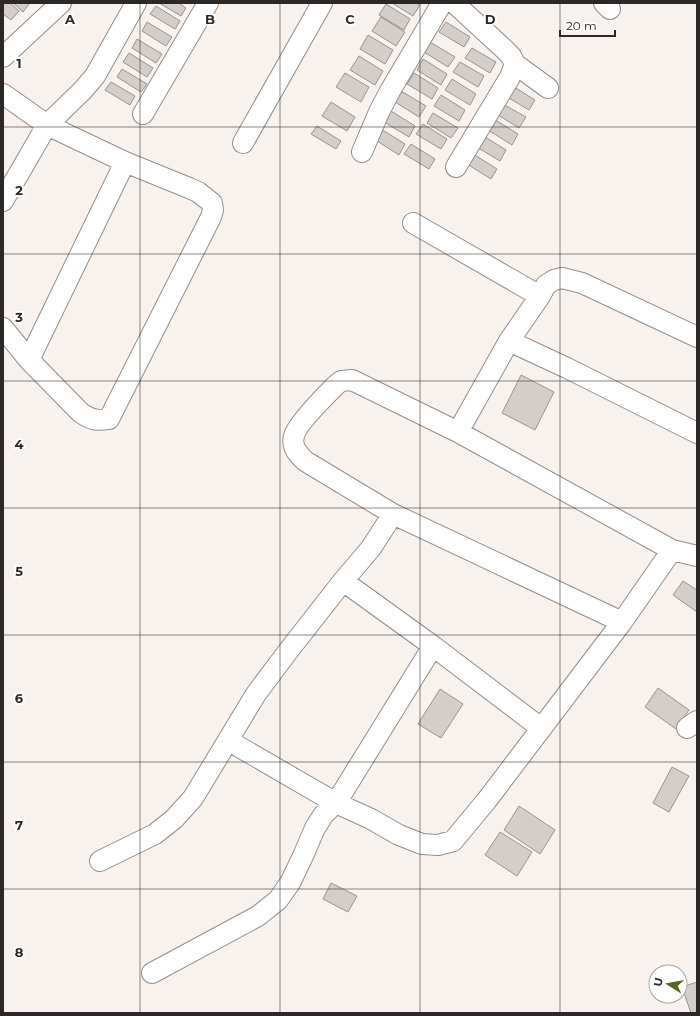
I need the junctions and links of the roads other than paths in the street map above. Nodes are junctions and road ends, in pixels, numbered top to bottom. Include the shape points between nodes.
1 (61, 3) edge
2 (136, 3) edge
3 (208, 3) edge
4 (322, 3) edge
5 (442, 3) edge
6 (454, 3) edge
7 (3, 57) edge
8 (515, 64) junction
9 (548, 88) dead end
10 (3, 94) edge
11 (143, 114) dead end
12 (47, 125) junction
13 (243, 144) dead end
14 (362, 152) dead end
15 (125, 162) junction
16 (456, 167) dead end
17 (3, 201) edge
18 (413, 223) dead end
19 (540, 296) junction
20 (3, 328) edge
21 (697, 337) edge
22 (509, 341) junction
23 (29, 360) junction
24 (458, 432) junction
25 (697, 433) edge
26 (393, 514) junction
27 (672, 550) junction
28 (697, 556) edge
29 (343, 581) junction
30 (622, 622) junction
31 (433, 646) junction
32 (541, 728) junction
33 (229, 741) junction
34 (336, 803) junction
35 (100, 861) dead end
36 (152, 973) dead end

1 - 7 street
2 - 12 street via 95,76
3 - 11 street
4 - 13 street
5 - 14 street via 390,91
6 - 8 street via 504,49
8 - 9 street
8 - 16 street via 510,77
10 - 12 street
12 - 15 street
12 - 17 street
15 - 23 street
15 - 23 street via 198,192 212,203 212,217 110,419 99,421 81,413
18 - 19 street
19 - 21 street via 546,285 554,280 572,280
19 - 22 street
20 - 23 street
22 - 24 street
22 - 25 street
24 - 26 street via 347,380 336,385 298,427 293,444 305,461
24 - 27 street
26 - 29 street via 371,548
26 - 30 street
27 - 28 street
27 - 30 street
29 - 31 street
29 - 33 street via 256,694
30 - 32 street
31 - 32 street
31 - 34 street
32 - 34 street via 453,841 438,845 422,844
33 - 34 street
33 - 35 street via 193,798 174,819 155,834
34 - 36 street via 314,828 304,856 278,900 258,916

